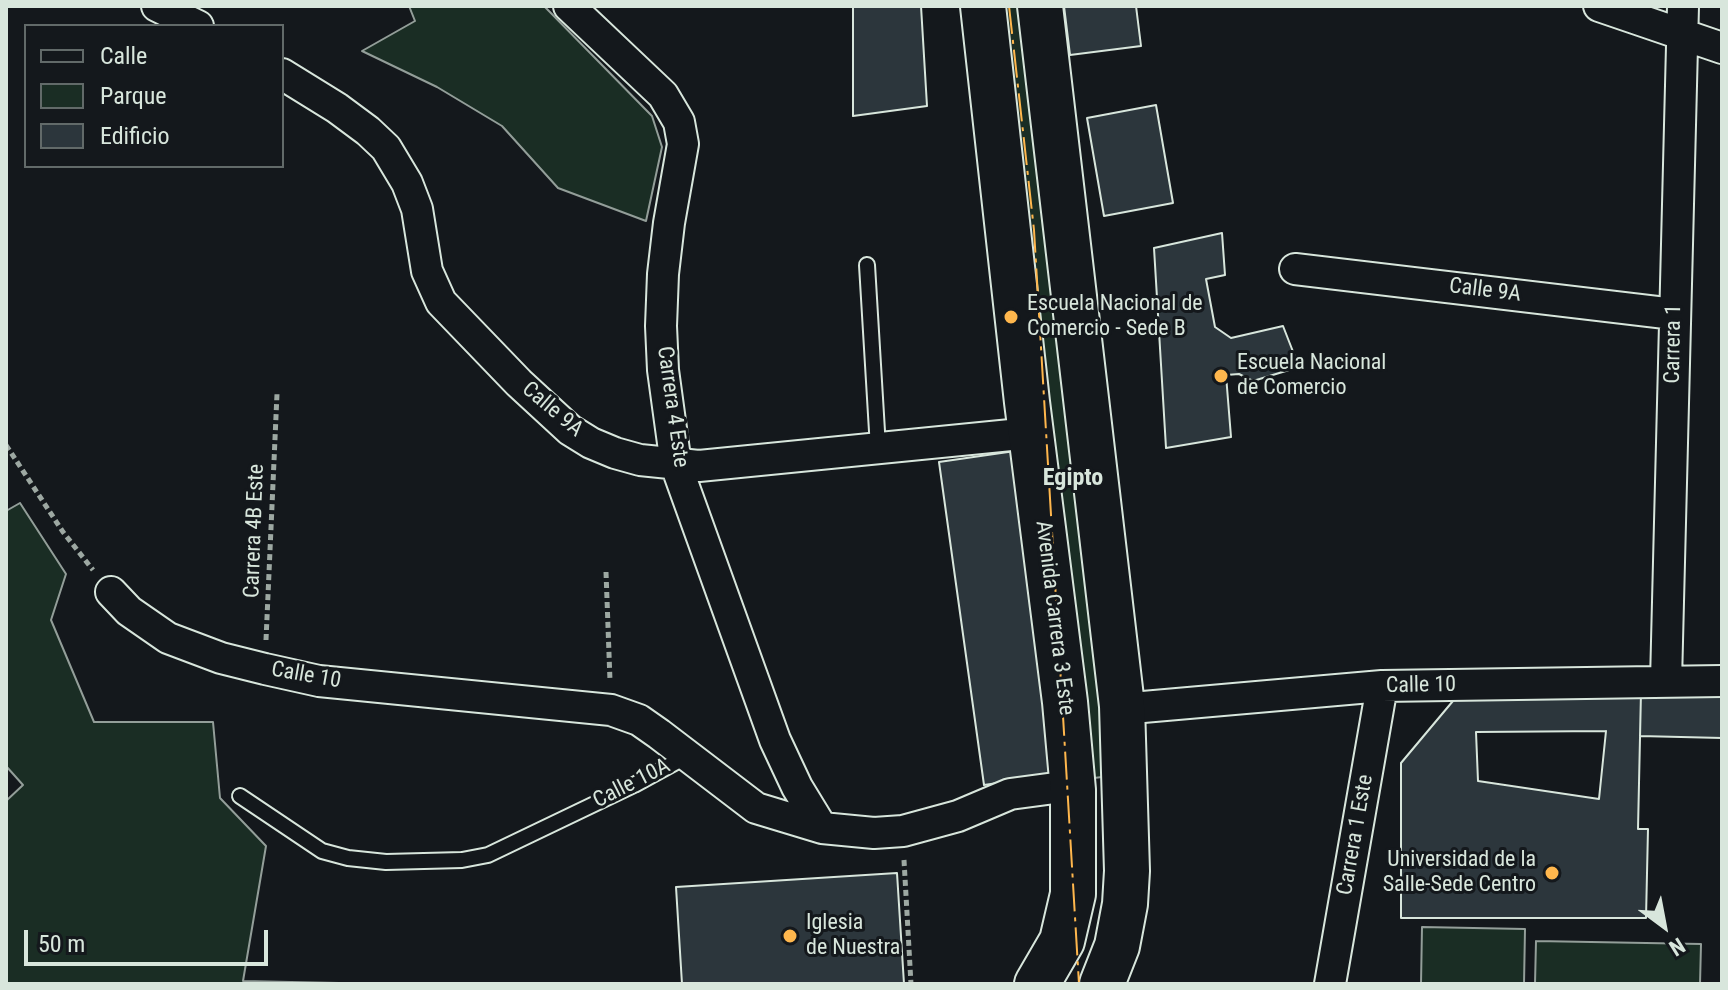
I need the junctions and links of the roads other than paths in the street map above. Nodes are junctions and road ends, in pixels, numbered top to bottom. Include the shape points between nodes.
1 (157, 6) edge
2 (569, 6) edge
3 (983, 6) edge
4 (1040, 6) edge
5 (1599, 6) edge
6 (1682, 20) edge
7 (194, 24) edge
8 (1722, 48) edge
9 (284, 75) edge
10 (867, 265) dead end
11 (1295, 269) dead end
12 (1674, 314) junction
13 (1031, 433) junction
14 (878, 448) junction
15 (676, 465) junction
16 (111, 592) road end
17 (1666, 681) junction
18 (1722, 681) edge
19 (1382, 686) junction
20 (1122, 706) junction
21 (687, 756) junction
22 (1073, 790) junction
23 (240, 796) dead end
24 (822, 828) junction
25 (1037, 984) edge
26 (1102, 984) edge
27 (1330, 984) edge

1 - 7 street
2 - 15 street, Carrera 4 Este via 663,95 679,122 683,144 666,249 661,326
3 - 13 main road, Avenida Carrera 3 Este
4 - 20 main road
5 - 6 street
6 - 8 street
6 - 12 street, Carrera 1
9 - 15 street, Calle 9A via 337,108 386,148 417,209 432,287 494,358 570,430 591,443 640,460
10 - 14 lane
11 - 12 street, Calle 9A
12 - 17 street, Carrera 1
13 - 14 street, Calle 9A
13 - 22 main road, Avenida Carrera 3 Este
14 - 15 street, Calle 9A
15 - 24 street, Carrera 4 Este via 775,740
16 - 21 street, Calle 10 via 168,638 221,658 319,681 611,710 639,720
17 - 18 street, Calle 10
17 - 19 street, Calle 10
19 - 20 street, Calle 10
19 - 27 street, Carrera 1 Este
20 - 26 main road via 1125,904
21 - 23 lane, Calle 10A via 488,855 462,860 386,862 322,851
21 - 24 street, Calle 10A via 756,808
22 - 24 street, Calle 10A via 1010,794 903,831
22 - 25 main road, Avenida Carrera 3 Este via 1073,894 1062,941

